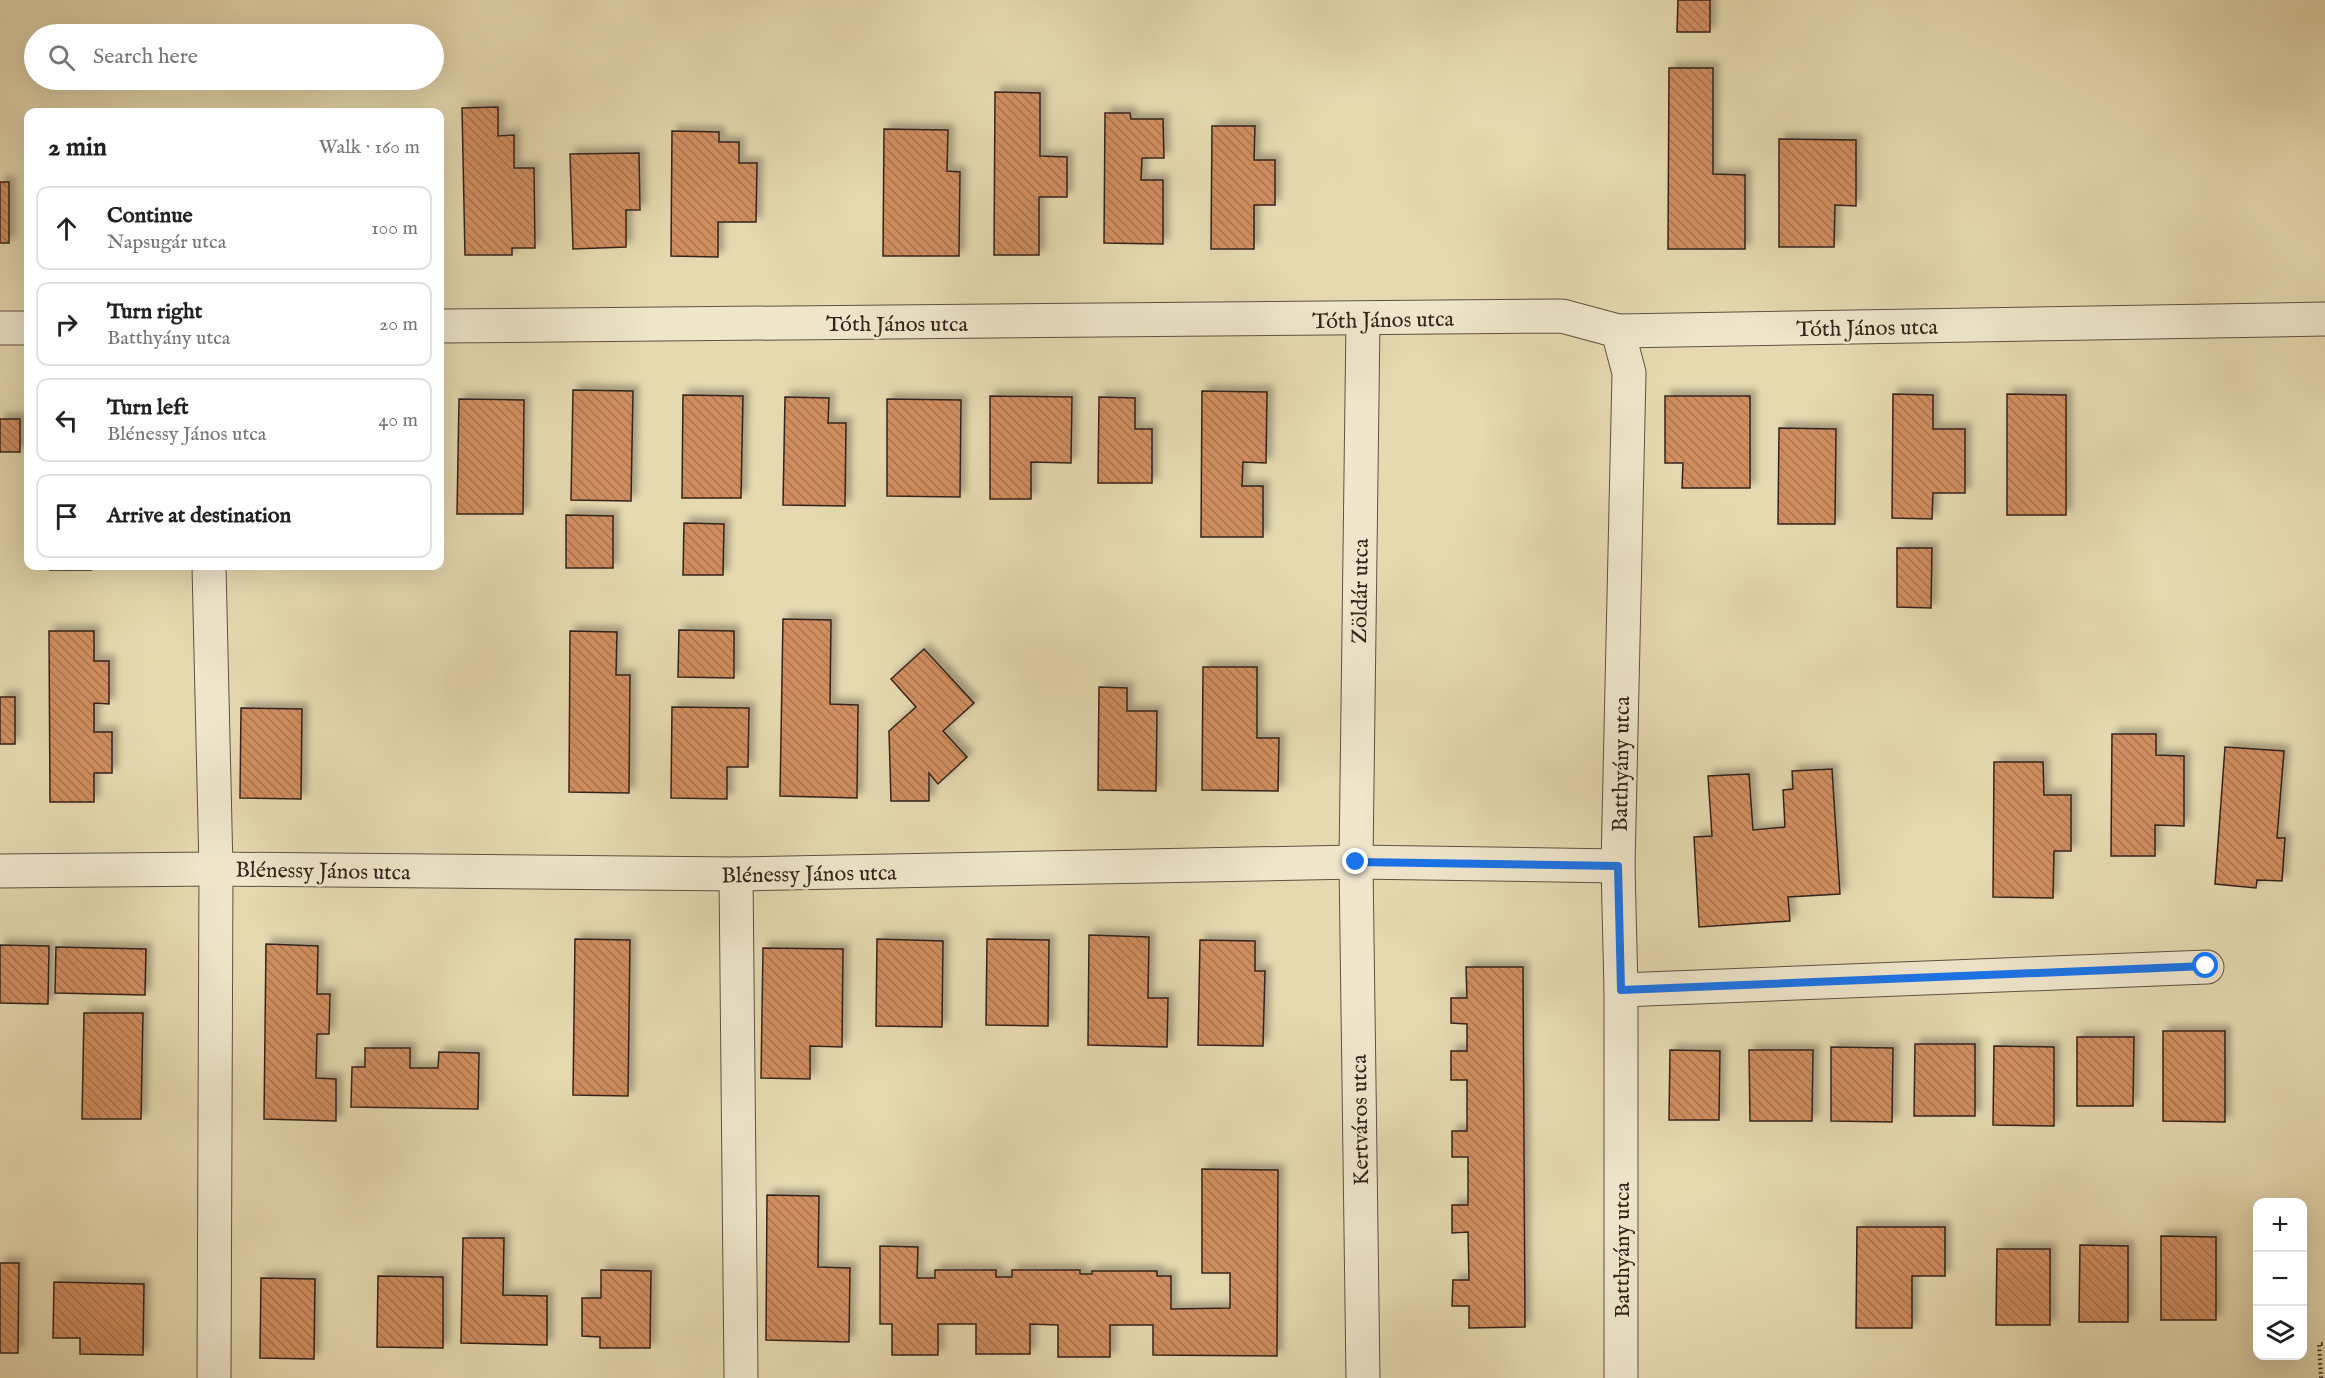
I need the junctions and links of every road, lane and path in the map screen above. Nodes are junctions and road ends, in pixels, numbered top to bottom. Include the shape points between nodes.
1 (2325, 319) edge
2 (1363, 320) junction
3 (444, 326) edge
4 (0, 328) edge
5 (24, 328) edge
6 (1618, 331) junction
7 (209, 570) edge
8 (1356, 862) junction
9 (1618, 866) junction
10 (216, 869) junction
11 (0, 871) edge
12 (736, 874) junction
13 (2206, 966) dead end
14 (1621, 990) junction
15 (2325, 1344) edge
16 (214, 1378) edge
17 (741, 1378) edge
18 (1363, 1378) edge
19 (1621, 1378) edge
20 (2321, 1378) edge

1 - 6 street, Tóth János utca
2 - 3 street, Tóth János utca
2 - 6 street, Tóth János utca via 1563,316
2 - 8 street, Zöldár utca
4 - 5 street
6 - 9 street, Batthyány utca via 1629,373
7 - 10 street
8 - 9 street, Blénessy János utca
8 - 12 street, Blénessy János utca
8 - 18 street, Kertváros utca
9 - 14 street, Batthyány utca
10 - 11 street, Blénessy János utca
10 - 12 street, Blénessy János utca
10 - 16 street
12 - 17 street
13 - 14 street
14 - 19 street, Batthyány utca
15 - 20 path via 2319,1344

